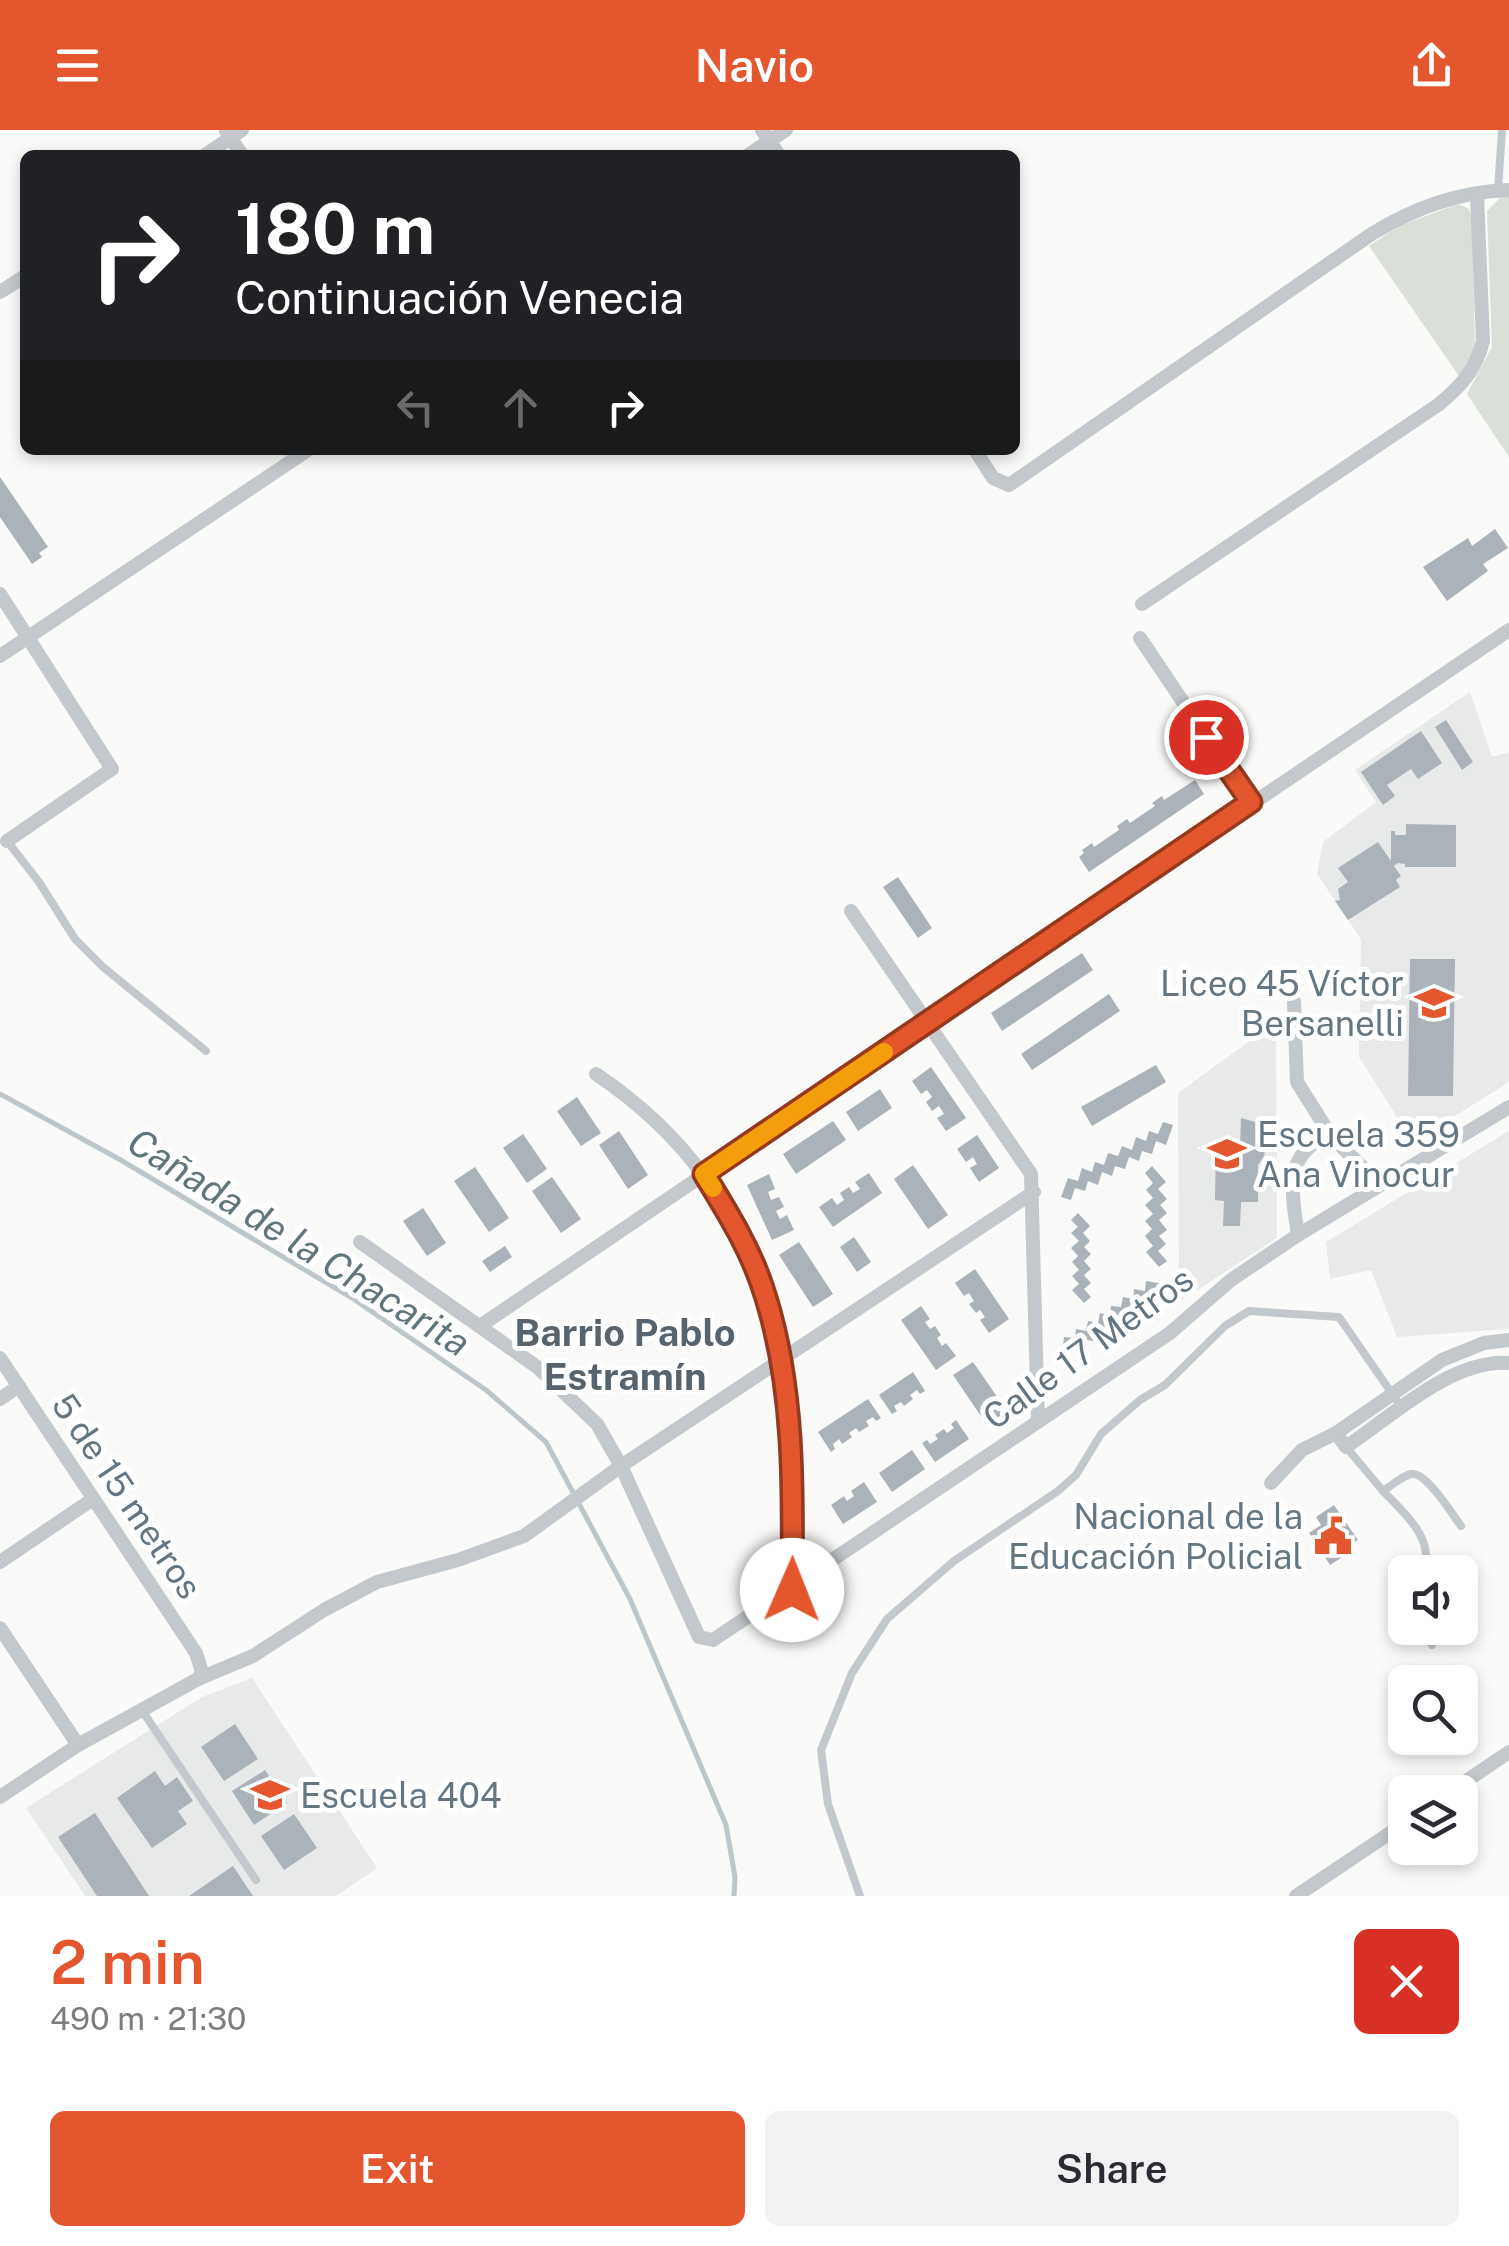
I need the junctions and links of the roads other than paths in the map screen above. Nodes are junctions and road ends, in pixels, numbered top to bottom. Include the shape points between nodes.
1 (786, 130) edge
2 (1502, 130) edge
3 (233, 133) edge
4 (766, 136) edge
5 (211, 150) edge
6 (1504, 190) edge
7 (1476, 194) junction
8 (301, 455) edge
9 (977, 455) edge
10 (0, 594) edge
11 (1142, 604) dead end
12 (1509, 630) edge
13 (28, 637) junction
14 (1140, 638) dead end
15 (0, 656) edge
16 (1251, 802) junction
17 (7, 841) joint
18 (851, 911) dead end
19 (1294, 1002) dead end
20 (930, 1022) junction
21 (206, 1051) dead end
22 (596, 1074) dead end
23 (1509, 1106) edge
24 (1330, 1136) junction
25 (704, 1174) junction
26 (1380, 1185) junction
27 (1034, 1192) junction
28 (1298, 1235) junction
29 (360, 1242) dead end
30 (480, 1326) junction
31 (1509, 1340) edge
32 (0, 1358) edge
33 (781, 1362) junction
34 (1509, 1363) edge
35 (18, 1386) junction
36 (1393, 1394) junction
37 (0, 1399) edge
38 (1402, 1408) junction
39 (1038, 1422) junction
40 (1336, 1433) junction
41 (1346, 1447) junction
42 (622, 1466) junction
43 (1271, 1483) dead end
44 (1383, 1491) junction
45 (93, 1499) junction
46 (1461, 1526) dead end
47 (1426, 1555) edge
48 (0, 1562) edge
49 (792, 1590) junction
50 (0, 1628) edge
51 (200, 1673) junction
52 (141, 1709) junction
53 (78, 1745) junction
54 (1509, 1752) edge
55 (1475, 1775) edge
56 (0, 1797) edge
57 (1388, 1834) edge
58 (256, 1880) dead end
59 (860, 1896) edge
60 (1296, 1896) edge

1 - 4 street
2 - 6 lane
3 - 5 street
6 - 7 street
7 - 9 street via 1425,205 1373,233 1010,484 993,478
7 - 11 street via 1483,341 1470,375 1438,405
8 - 13 street
10 - 13 street
12 - 16 street
13 - 15 street
13 - 17 street via 112,769
14 - 16 street
16 - 20 street
17 - 21 lane via 75,939
18 - 20 street
19 - 24 street via 1297,1082
20 - 25 street
20 - 27 street via 1031,1174
22 - 25 street via 649,1116
23 - 26 street, Calle 17 Metros
24 - 26 street
24 - 28 street via 1312,1143 1295,1162
25 - 30 street
25 - 33 street via 752,1262
26 - 28 street, Calle 17 Metros
27 - 33 street
27 - 39 street
28 - 39 street, Calle 17 Metros
29 - 30 street
30 - 42 street via 574,1399
31 - 36 street via 1465,1349
32 - 35 street, 5 de 15 metros
33 - 42 street
33 - 49 street via 791,1453
34 - 38 street via 1470,1367
35 - 37 street
35 - 45 street, 5 de 15 metros
36 - 38 lane
36 - 40 street
36 - 59 lane via 1339,1318 1249,1311 1102,1434 1058,1491 954,1561 887,1619 852,1674 821,1750 828,1804
38 - 41 street
39 - 49 street, Calle 17 Metros
40 - 41 street
40 - 43 street via 1302,1450
41 - 44 lane
42 - 49 street, Calle 17 Metros via 699,1637 713,1640
42 - 51 street via 524,1536 378,1582 253,1656
44 - 46 lane via 1418,1474
44 - 47 lane via 1416,1527
45 - 48 street
45 - 51 street, 5 de 15 metros
50 - 53 street
51 - 52 street
52 - 53 street
52 - 58 lane
53 - 56 street
54 - 55 street
57 - 60 street

